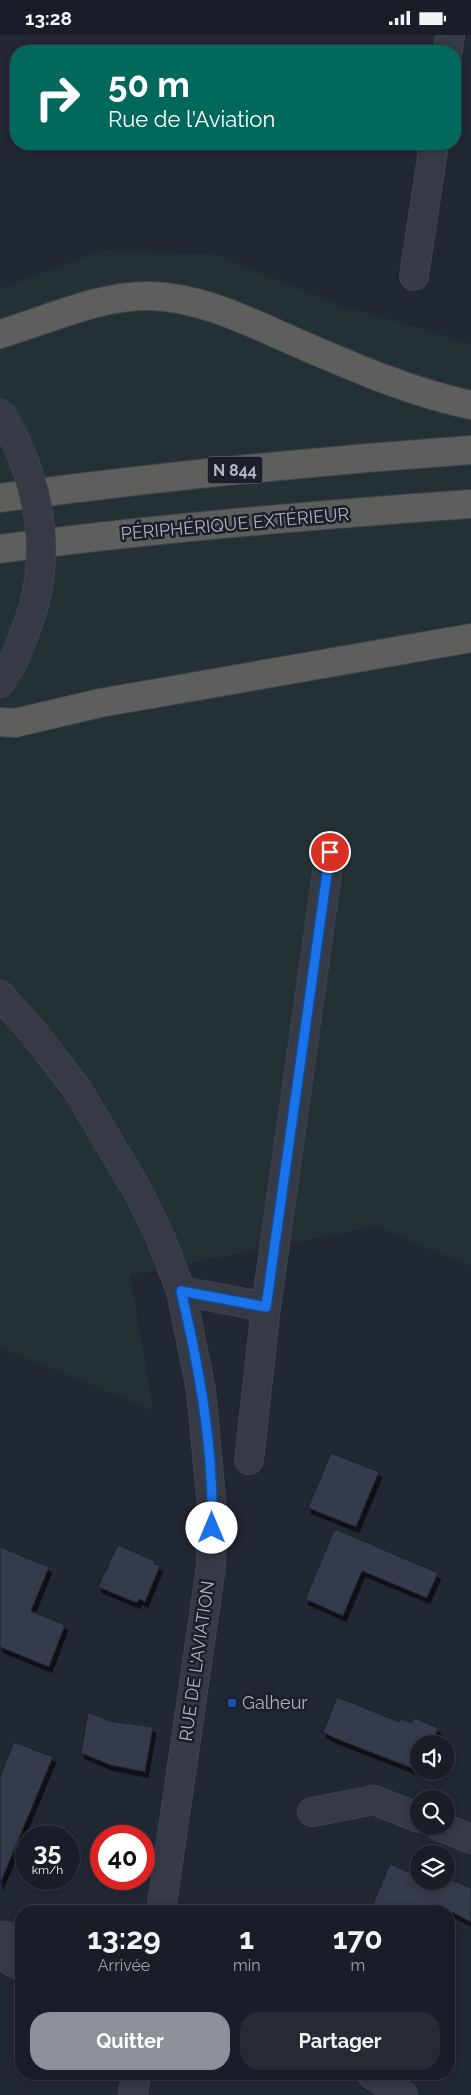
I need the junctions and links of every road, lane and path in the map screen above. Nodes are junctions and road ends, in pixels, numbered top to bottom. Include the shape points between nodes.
1 (433, 150) edge
2 (414, 276) dead end
3 (0, 333) edge
4 (471, 405) edge
5 (0, 413) edge
6 (471, 450) edge
7 (0, 498) edge
8 (471, 505) edge
9 (0, 549) edge
10 (471, 638) edge
11 (6, 673) edge
12 (0, 722) edge
13 (330, 852) dead end
14 (0, 995) edge
15 (181, 1291) junction
16 (266, 1307) junction
17 (249, 1461) dead end
18 (312, 1811) dead end
19 (410, 1814) edge
20 (455, 1832) edge
21 (471, 1839) edge
22 (162, 1905) edge
23 (0, 1936) edge
24 (15, 1937) edge
25 (0, 1955) edge
26 (15, 1963) edge
27 (135, 2080) edge
28 (380, 2080) edge
29 (133, 2095) edge
30 (403, 2095) edge

1 - 2 street
3 - 4 highway via 119,299 150,296 185,300 211,307 403,386
5 - 11 street, bridge via 15,437 28,469 40,533 40,567 35,600 26,632
6 - 7 highway, N 844 via 263,467
8 - 9 highway, PÉRIPHÉRIQUE EXTÉRIEUR via 266,520 95,536
10 - 12 highway via 119,700 16,723
13 - 16 street
14 - 15 street, RUE DE L'AVIATION via 77,1089 115,1151 160,1237
15 - 16 street
15 - 22 street, RUE DE L'AVIATION via 201,1390 212,1508 211,1567
16 - 17 street
18 - 19 street via 374,1800
20 - 21 street
23 - 24 street
25 - 26 street
27 - 29 street
28 - 30 street

